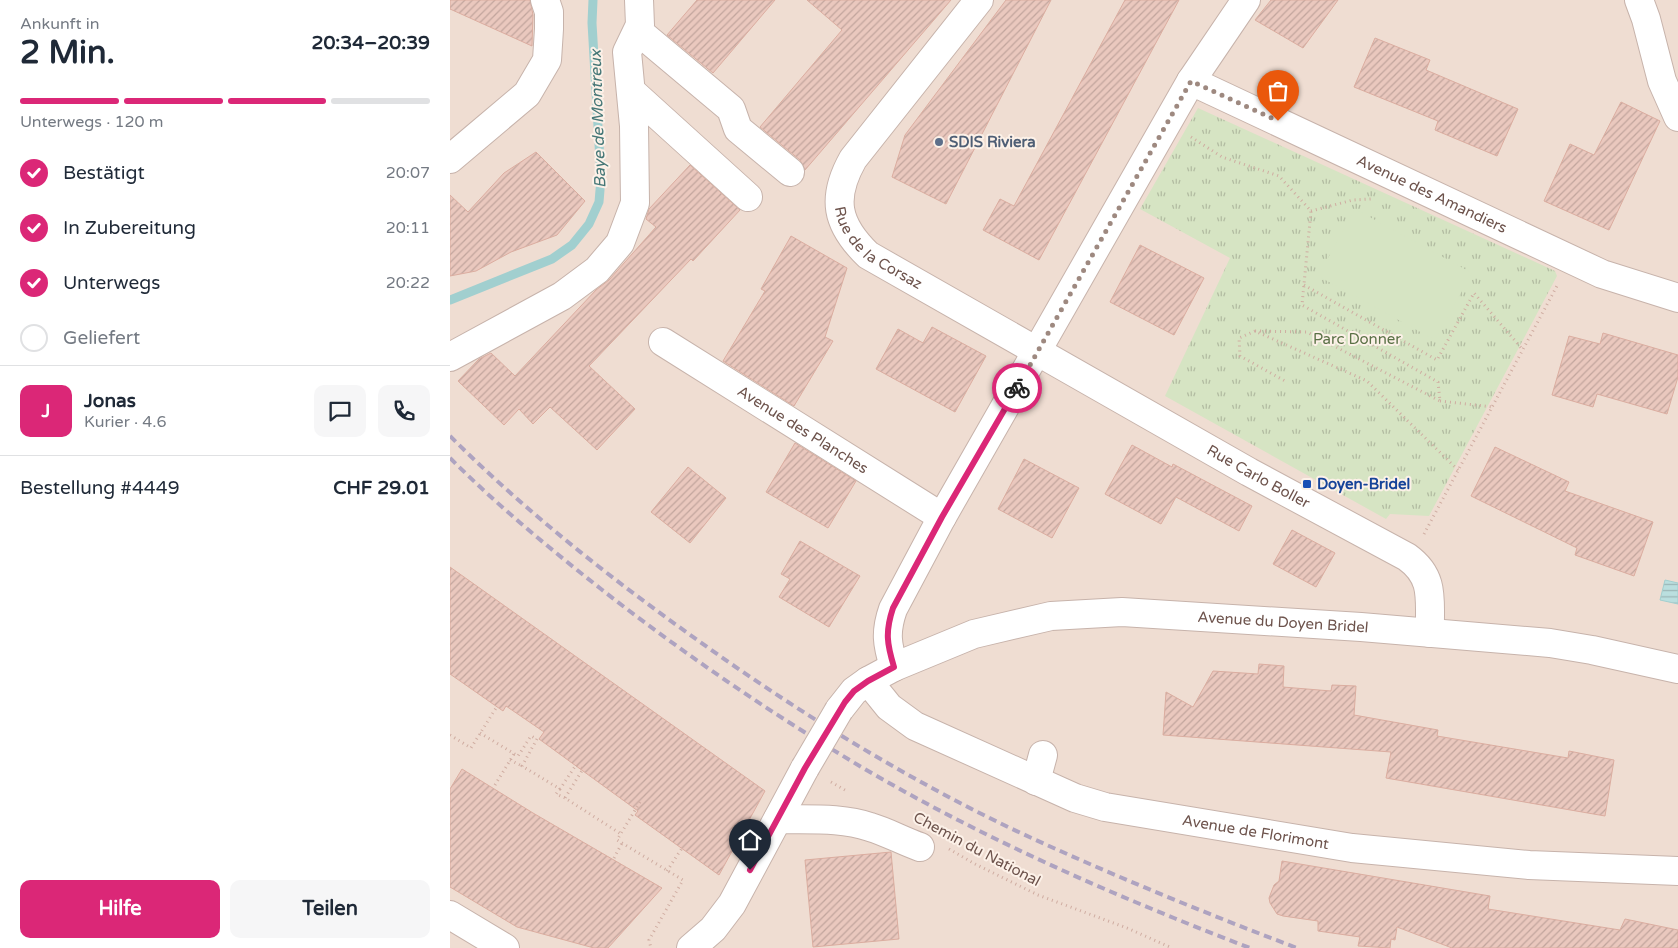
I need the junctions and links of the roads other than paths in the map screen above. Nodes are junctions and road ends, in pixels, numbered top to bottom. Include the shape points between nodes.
1 (545, 0) edge
2 (639, 0) edge
3 (979, 0) edge
4 (1246, 0) edge
5 (1639, 0) edge
6 (638, 31) junction
7 (1191, 81) junction
8 (630, 91) junction
9 (1678, 117) edge
10 (450, 159) edge
11 (790, 172) dead end
12 (748, 197) dead end
13 (1678, 298) edge
14 (663, 342) dead end
15 (1038, 351) junction
16 (450, 357) edge
17 (942, 517) junction
18 (1430, 633) junction
19 (894, 667) junction
20 (1678, 669) edge
21 (868, 681) junction
22 (1043, 754) dead end
23 (1036, 781) junction
24 (778, 819) junction
25 (931, 846) road end
26 (1678, 871) edge
27 (450, 915) edge
28 (505, 948) edge
29 (691, 948) edge

1 - 10 street via 550,29 547,60 528,94
2 - 6 street
3 - 15 street, Rue de la Corsaz via 853,159 840,188 839,205 854,242 868,255
4 - 7 street
5 - 9 street via 1662,81
6 - 8 street via 627,52
6 - 11 street via 732,109 738,129
7 - 13 street, Avenue des Amandiers via 1602,274
7 - 15 street
8 - 12 street
8 - 16 street via 635,203 620,243 597,270 562,296
14 - 17 street, Avenue des Planches
15 - 17 street
15 - 18 street, Rue Carlo Boller via 1249,472 1363,521 1424,572 1429,591
17 - 19 street via 888,622 886,634
18 - 19 street, Avenue du Doyen Bridel via 1122,612 1051,616 974,634
18 - 20 street, Avenue du Doyen Bridel via 1550,643
19 - 21 street
21 - 23 street, Avenue de Florimont via 889,706 915,726
21 - 24 street, bridge via 854,691 839,710
22 - 23 street
23 - 26 street, Avenue de Florimont via 1075,798 1105,806 1352,848 1529,865
24 - 25 street via 858,824
24 - 29 street via 732,904 713,929
27 - 28 street

